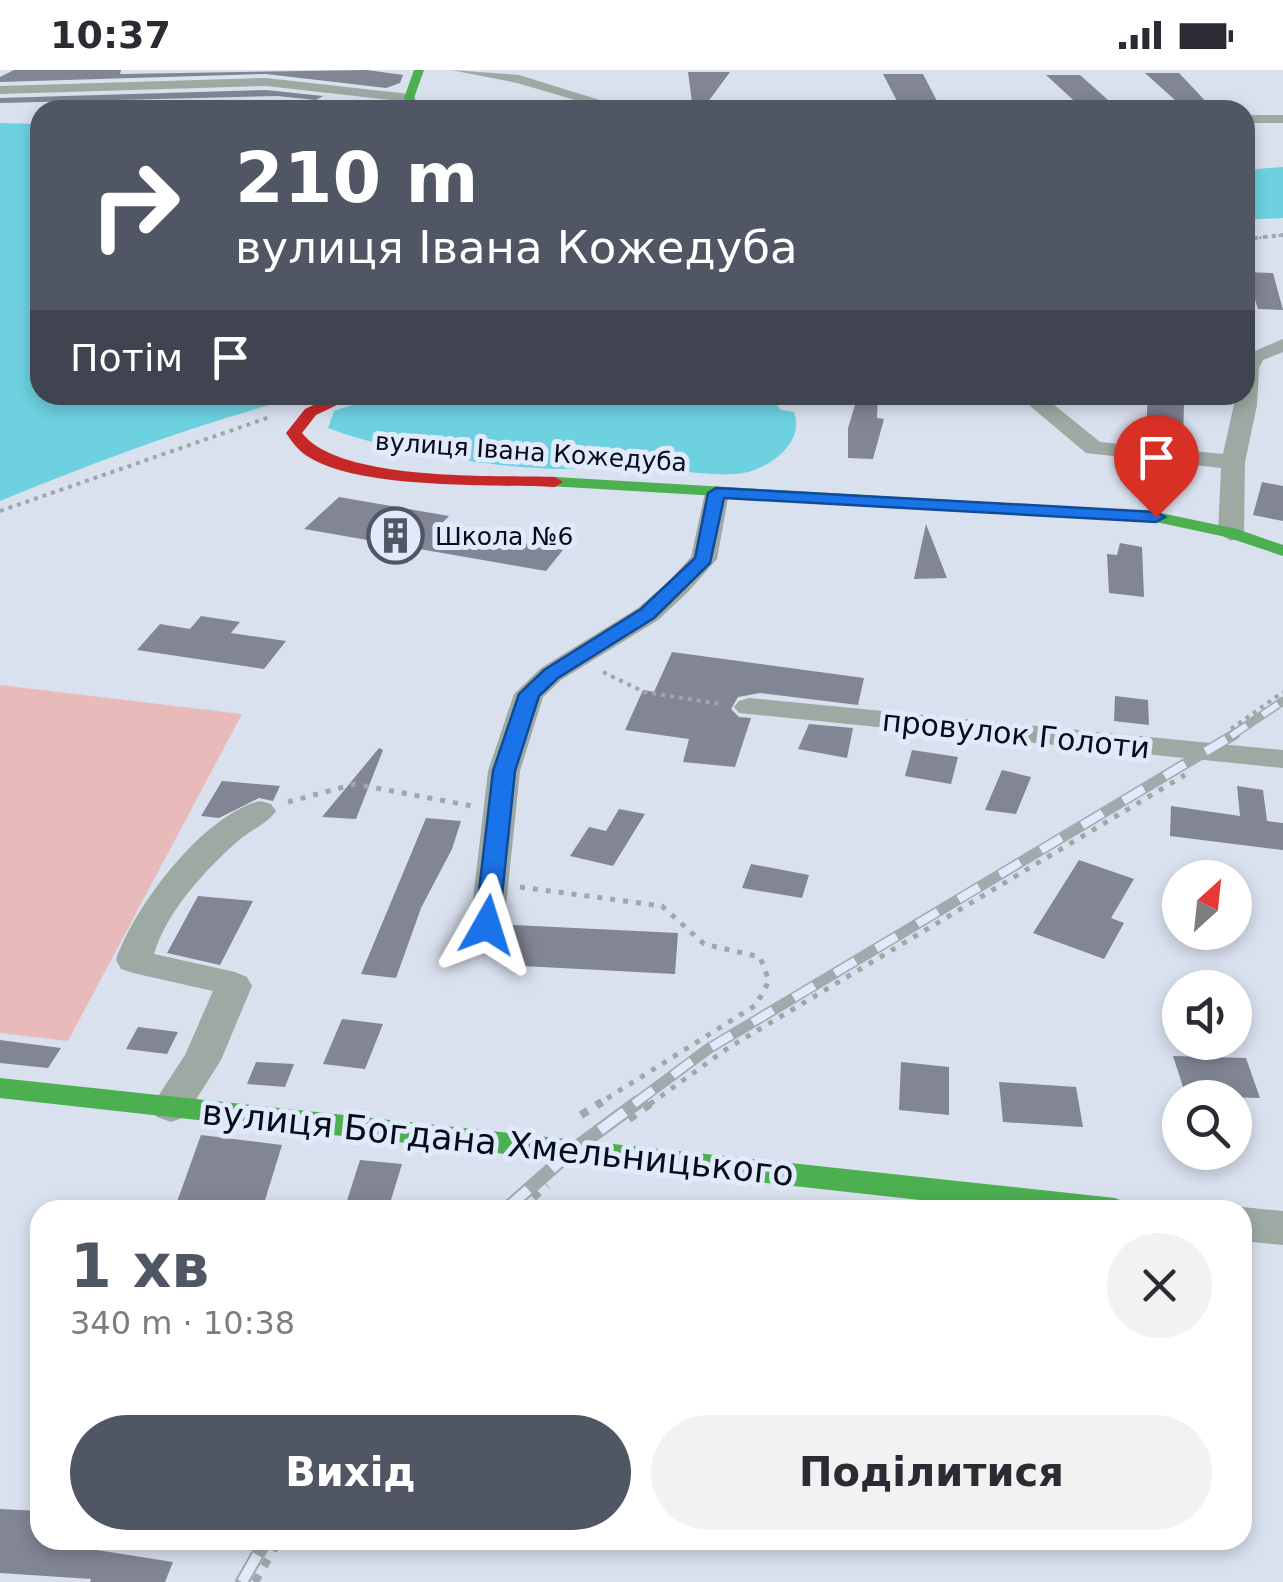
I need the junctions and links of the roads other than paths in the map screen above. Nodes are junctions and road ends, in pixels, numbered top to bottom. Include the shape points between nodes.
1 (419, 70) edge
2 (458, 70) edge
3 (0, 90) edge
4 (387, 100) edge
5 (415, 100) edge
6 (590, 100) edge
7 (1283, 119) edge
8 (1255, 120) edge
9 (1283, 344) edge
10 (1255, 356) edge
11 (321, 405) edge
12 (1040, 405) edge
13 (1246, 405) edge
14 (1233, 462) junction
15 (716, 493) junction
16 (1231, 533) junction
17 (1283, 550) edge
18 (749, 707) road end
19 (1283, 759) edge
20 (260, 811) road end
21 (487, 925) dead end
22 (0, 1088) edge
23 (171, 1108) junction
24 (1025, 1200) edge
25 (1252, 1225) edge
26 (1283, 1228) edge

1 - 5 main road
2 - 6 street
3 - 4 street via 266,82
7 - 8 street
9 - 10 street
11 - 15 main road, вулиця Івана Кожедуба via 298,420 294,433 300,446 341,464 403,474
12 - 14 street via 1094,448
13 - 14 street
14 - 16 street
15 - 16 main road, вулиця Івана Кожедуба via 1156,517
15 - 21 street via 704,560 648,614 529,694 504,771
16 - 17 main road, вулиця Івана Кожедуба
18 - 19 street, провулок Голоти
20 - 23 street via 243,817 170,891 136,942 134,960 148,967 214,976 234,986 202,1060
22 - 23 main road, вулиця Богдана Хмельницького
23 - 24 main road, вулиця Богдана Хмельницького
25 - 26 street

